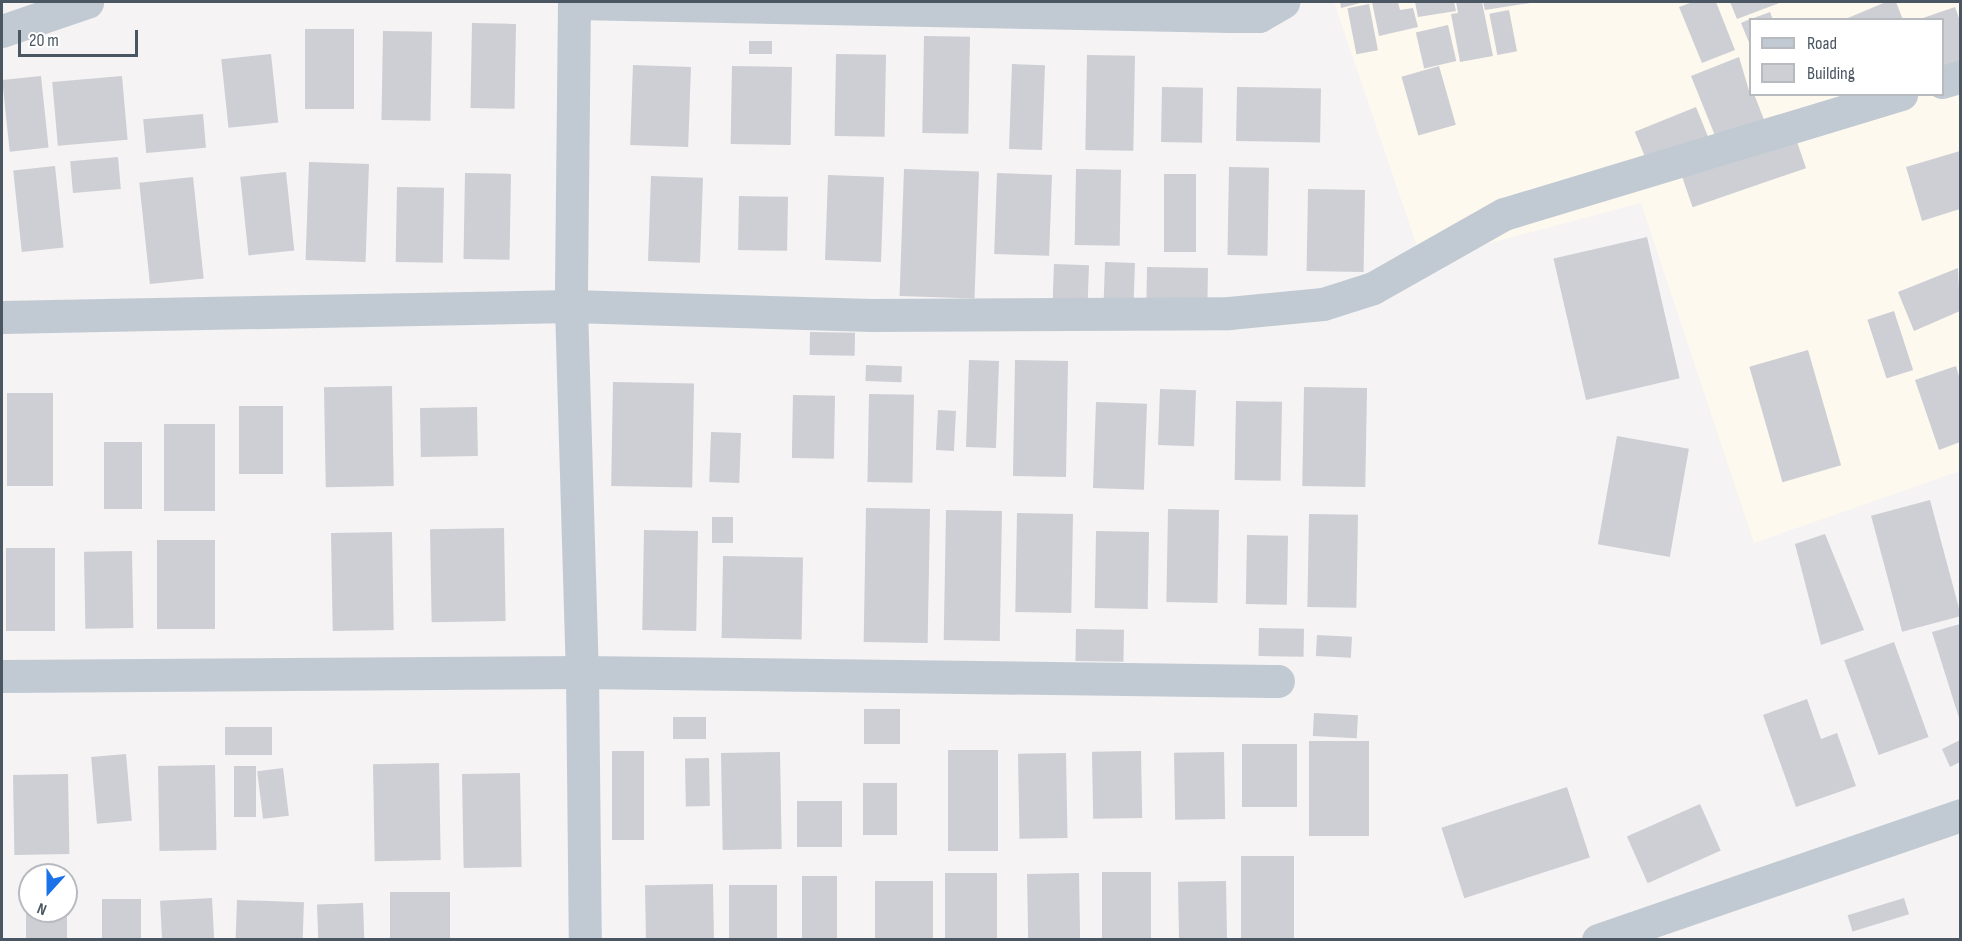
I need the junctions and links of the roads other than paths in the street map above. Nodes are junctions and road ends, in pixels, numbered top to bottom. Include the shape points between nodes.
1 (87, 2) edge
2 (574, 2) edge
3 (1283, 2) edge
4 (2, 31) edge
5 (1960, 77) edge
6 (1944, 81) edge
7 (1894, 96) edge
8 (570, 306) junction
9 (2, 317) edge
10 (582, 672) junction
11 (2, 676) edge
12 (1278, 681) dead end
13 (1960, 814) edge
14 (585, 939) edge
15 (1598, 939) edge

1 - 4 street
2 - 3 street via 1259,16
2 - 8 street
5 - 6 street
7 - 8 street via 1504,214 1372,288 1323,304 1229,314 872,315
8 - 9 street
8 - 10 street
10 - 11 street
10 - 12 street
10 - 14 street
13 - 15 street

